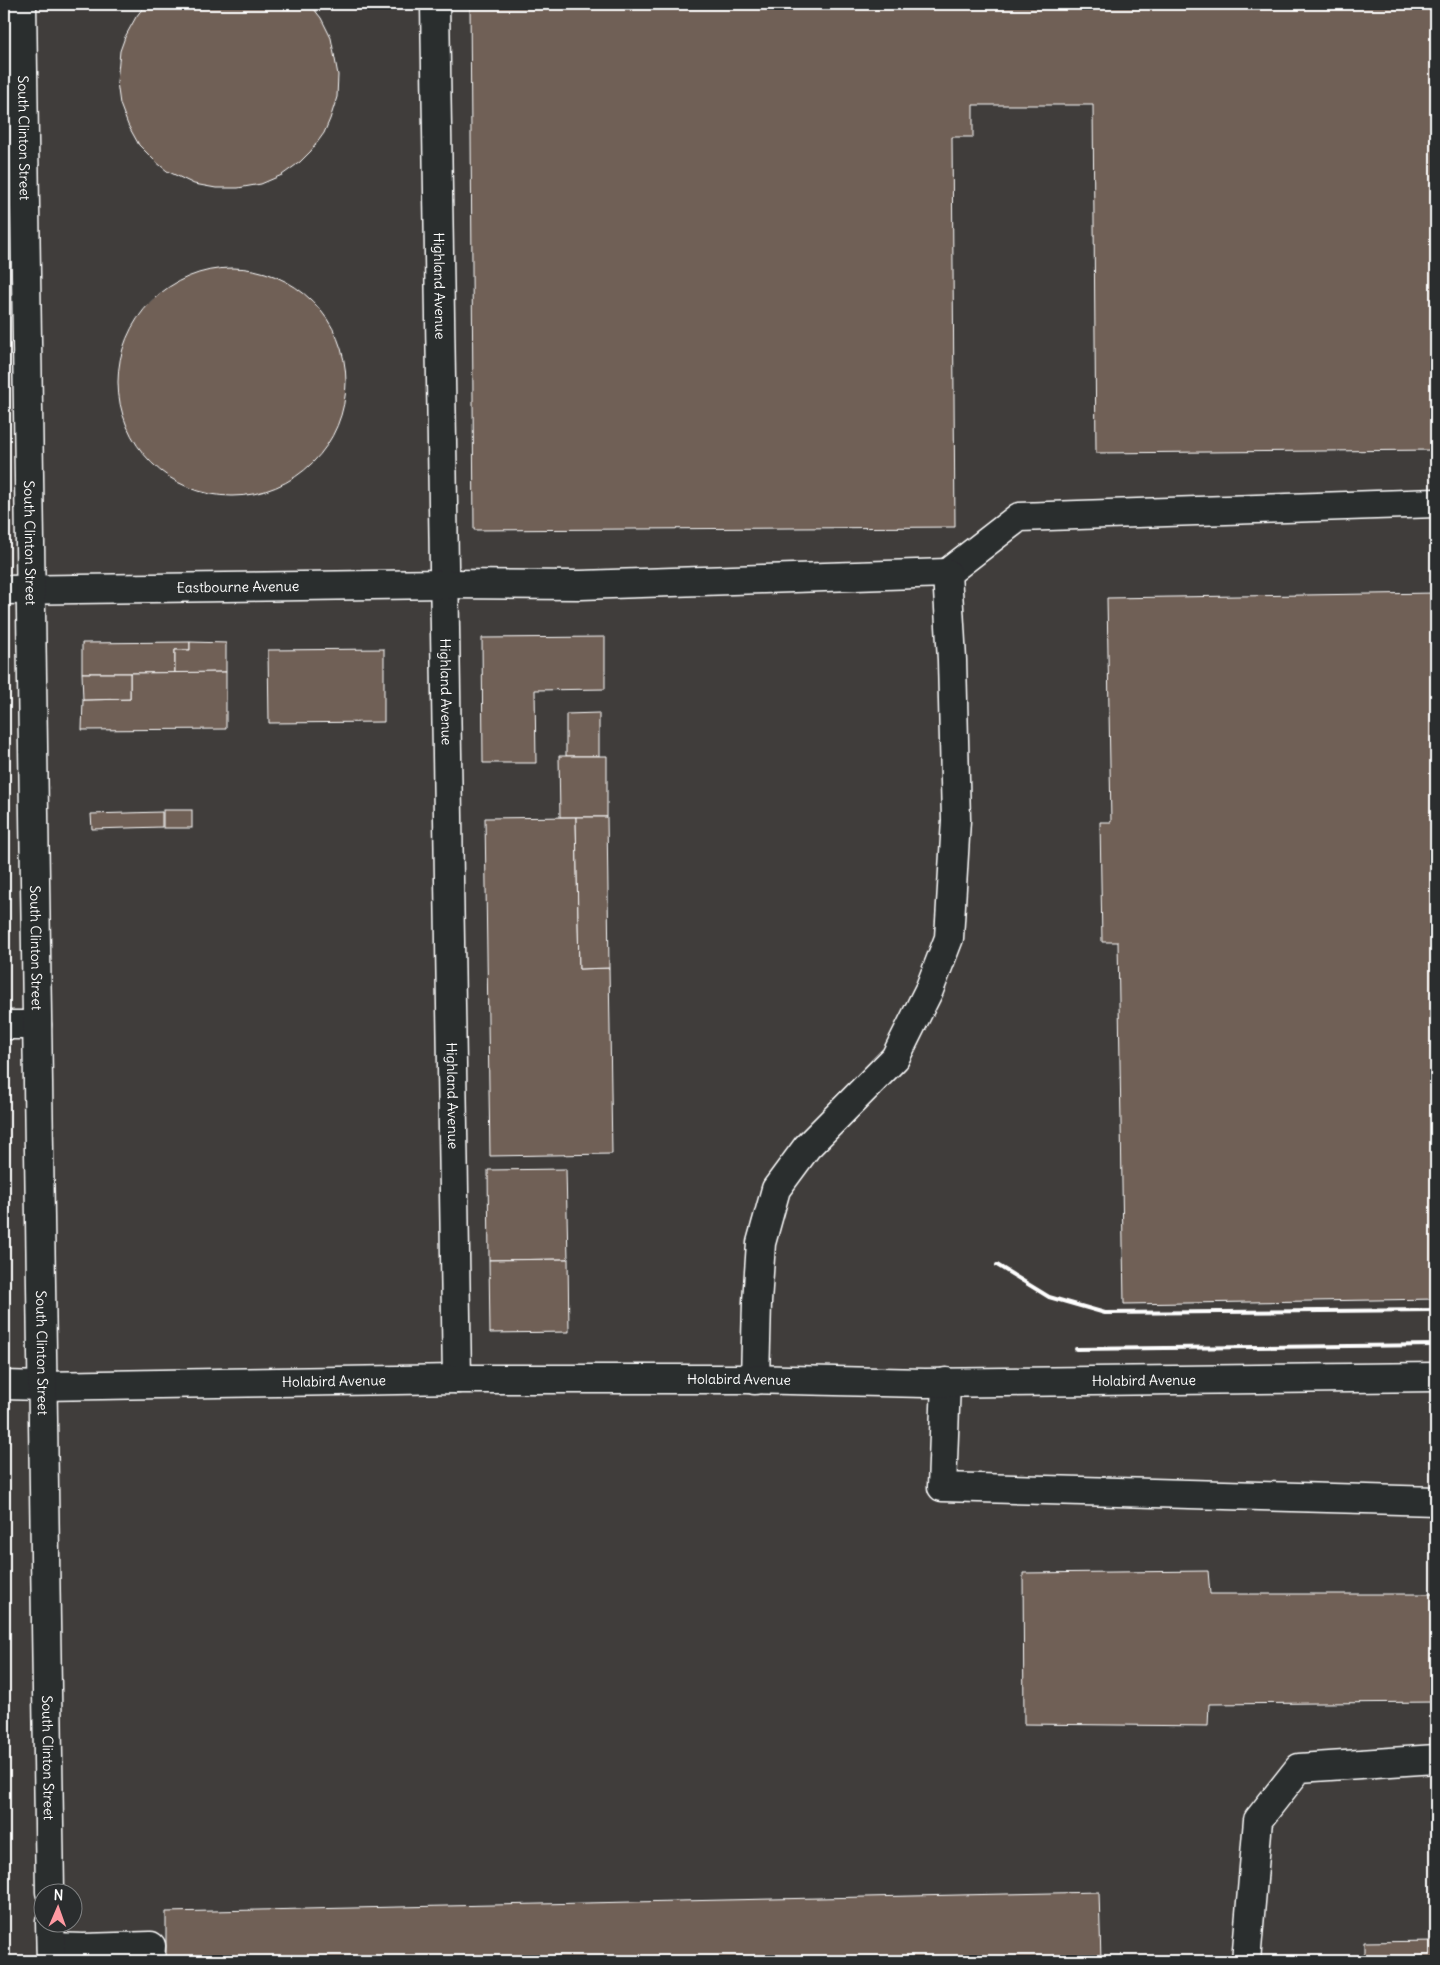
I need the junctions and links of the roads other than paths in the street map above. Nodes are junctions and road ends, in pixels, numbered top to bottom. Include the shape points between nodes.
1 (22, 4) edge
2 (434, 4) edge
3 (1436, 503) edge
4 (947, 573) junction
5 (444, 584) junction
6 (31, 588) junction
7 (4, 590) edge
8 (4, 1025) edge
9 (37, 1025) junction
10 (1436, 1377) edge
11 (457, 1379) junction
12 (755, 1380) junction
13 (946, 1382) junction
14 (4, 1385) edge
15 (42, 1386) junction
16 (1436, 1501) edge
17 (1436, 1759) edge
18 (50, 1882) edge
19 (51, 1943) edge
20 (150, 1961) edge
21 (1246, 1961) edge

1 - 6 street, South Clinton Street
2 - 5 street, Highland Avenue
3 - 4 street via 1019,517
4 - 5 street, Eastbourne Avenue via 581,585
4 - 12 street via 956,820 949,938 929,990 895,1058 807,1147 776,1189 761,1243
5 - 6 street, Eastbourne Avenue
5 - 11 street, Highland Avenue
6 - 7 street, Eastbourne Avenue
6 - 9 street, South Clinton Street
8 - 9 street
9 - 15 street, South Clinton Street
10 - 13 street, Holabird Avenue
11 - 12 street, Holabird Avenue
11 - 15 street, Holabird Avenue
12 - 13 street, Holabird Avenue
13 - 16 street via 942,1487
14 - 15 street, Holabird Avenue
15 - 18 street, South Clinton Street
17 - 21 street via 1299,1768 1258,1820
19 - 20 street via 83,1948 151,1946

